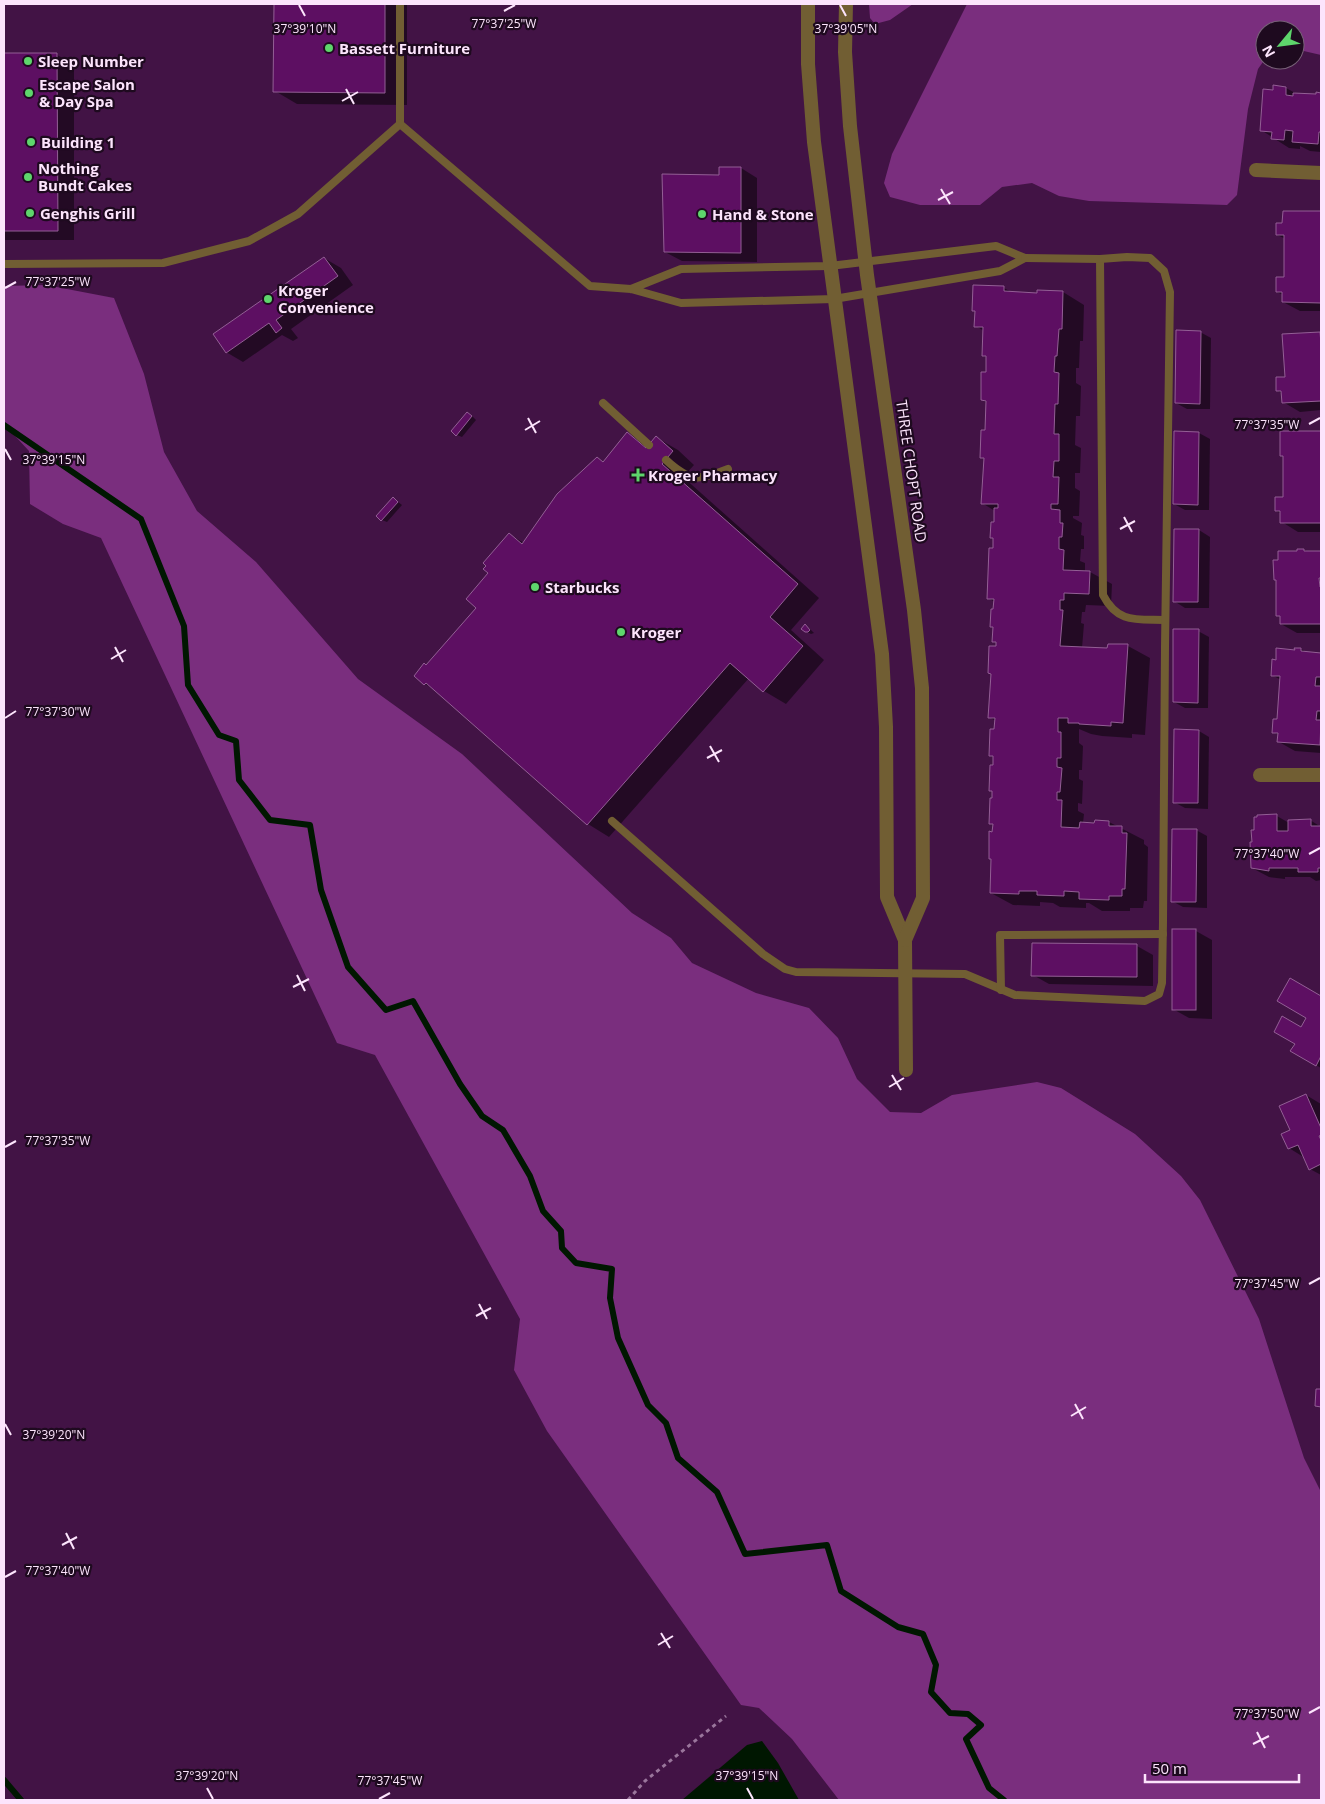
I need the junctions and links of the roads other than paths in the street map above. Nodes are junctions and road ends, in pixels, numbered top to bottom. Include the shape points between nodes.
1 (400, 4) edge
2 (808, 4) edge
3 (846, 4) edge
4 (400, 124) junction
5 (1256, 170) dead end
6 (1321, 173) edge
7 (1025, 258) junction
8 (1100, 259) junction
9 (866, 261) junction
10 (4, 264) edge
11 (830, 266) junction
12 (631, 288) junction
13 (870, 293) junction
14 (834, 299) junction
15 (603, 403) dead end
16 (649, 445) dead end
17 (666, 460) dead end
18 (728, 469) dead end
19 (1165, 620) junction
20 (1260, 775) dead end
21 (1321, 775) edge
22 (612, 821) dead end
23 (1163, 934) junction
24 (905, 940) junction
25 (905, 974) junction
26 (1001, 990) junction
27 (906, 1070) dead end

1 - 4 lane
2 - 11 street, THREE CHOPT ROAD via 808,64 814,142
3 - 9 street, THREE CHOPT ROAD via 847,90
4 - 10 lane via 298,214 249,241 163,263
4 - 12 lane via 590,286
5 - 6 street
7 - 8 lane
7 - 9 lane via 996,246
7 - 13 lane via 1000,271
8 - 19 lane via 1103,595 1110,608 1126,618
8 - 19 lane via 1150,258 1164,270 1170,292
9 - 11 lane
9 - 13 street, THREE CHOPT ROAD
11 - 12 lane via 681,269
11 - 14 street, THREE CHOPT ROAD
12 - 14 lane via 681,303
13 - 14 lane
13 - 24 street, THREE CHOPT ROAD via 922,688 924,898
14 - 24 street, THREE CHOPT ROAD via 882,654 887,897
15 - 16 lane
17 - 18 lane via 680,473 692,476 703,477
19 - 23 lane
20 - 21 street
22 - 25 lane via 763,954 785,969 796,972
23 - 26 lane via 1000,935
23 - 26 lane via 1162,983 1159,994 1145,1000 1016,995
24 - 25 street, THREE CHOPT ROAD
25 - 26 lane via 965,974
25 - 27 street, THREE CHOPT ROAD

